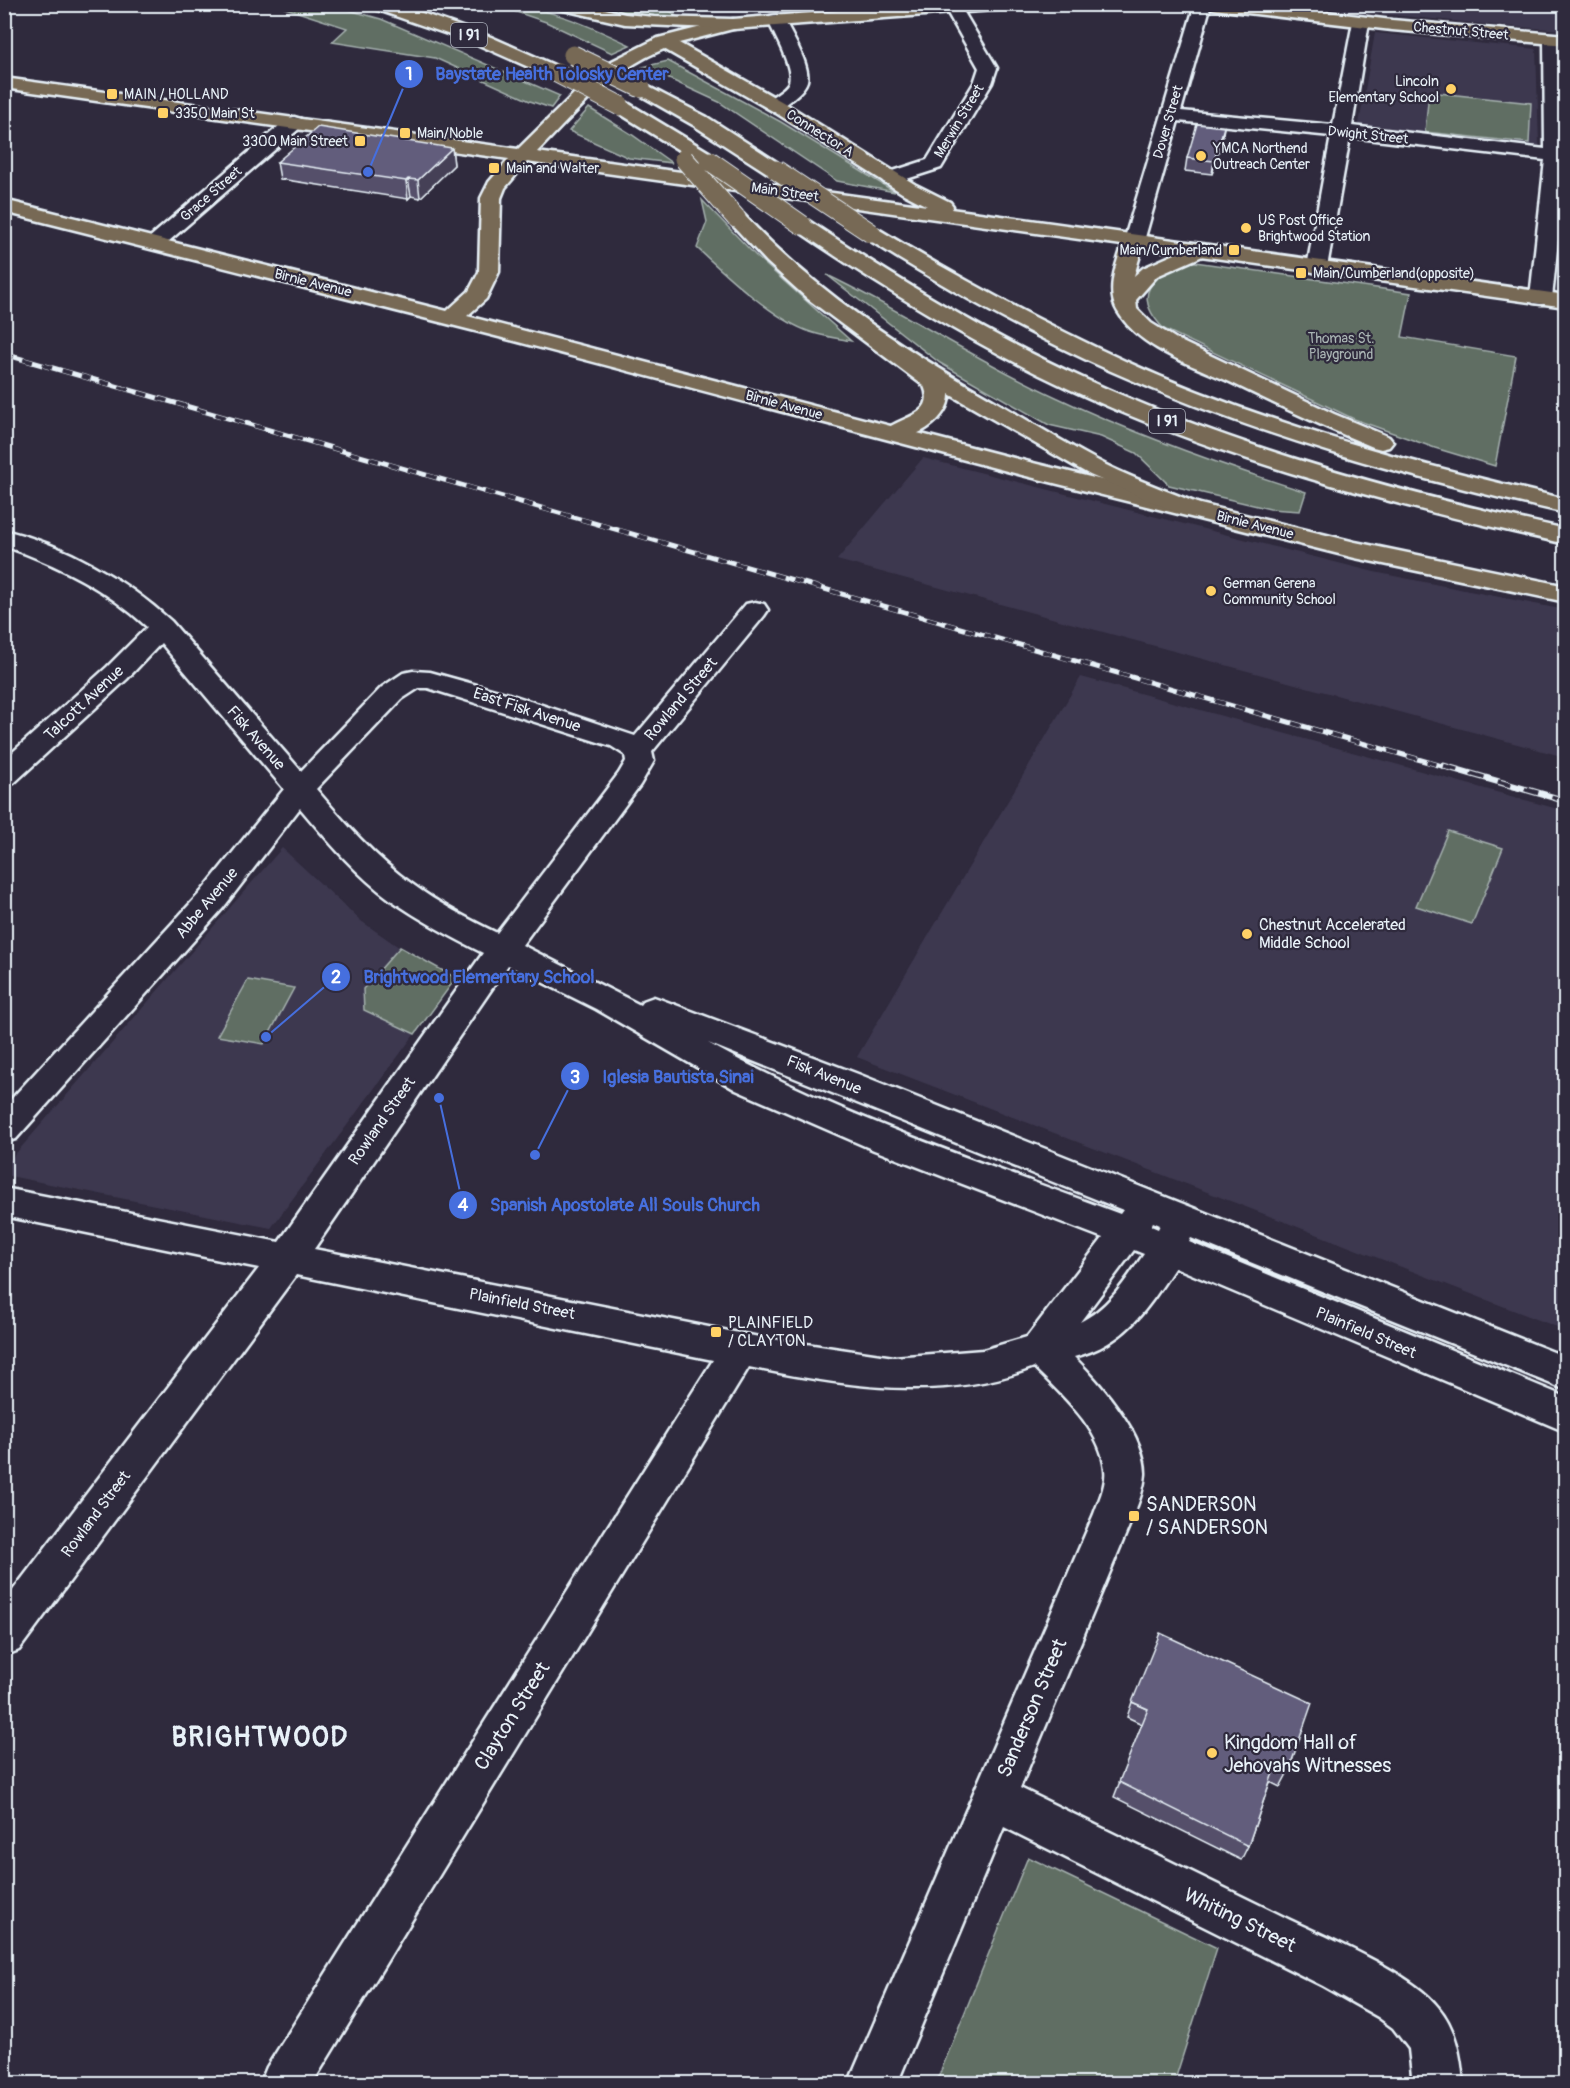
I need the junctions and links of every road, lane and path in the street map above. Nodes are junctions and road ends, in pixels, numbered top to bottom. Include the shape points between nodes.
1 (378, 4) edge
2 (561, 4) edge
3 (1007, 4) edge
4 (1203, 4) edge
5 (1213, 4) edge
6 (953, 8) junction
7 (776, 20) junction
8 (1361, 22) junction
9 (733, 24) junction
10 (1559, 40) edge
11 (664, 42) junction
12 (567, 52) dead end
13 (4, 83) edge
14 (774, 104) junction
15 (1170, 115) junction
16 (641, 118) junction
17 (294, 123) junction
18 (1342, 131) junction
19 (523, 155) junction
20 (1560, 156) edge
21 (891, 178) junction
22 (4, 206) edge
23 (978, 219) junction
24 (1134, 241) junction
25 (155, 243) junction
26 (1200, 250) junction
27 (1317, 267) junction
28 (1541, 298) junction
29 (1125, 299) junction
30 (1566, 302) edge
31 (452, 318) junction
32 (863, 331) junction
33 (895, 433) junction
34 (1566, 504) edge
35 (1190, 509) junction
36 (4, 537) edge
37 (1566, 537) edge
38 (1566, 594) edge
39 (755, 610) dead end
40 (162, 627) junction
41 (413, 680) joint
42 (638, 750) junction
43 (4, 776) edge
44 (300, 789) junction
45 (502, 949) junction
46 (4, 1130) edge
47 (4, 1202) edge
48 (1137, 1218) junction
49 (1174, 1233) junction
50 (287, 1258) junction
51 (1040, 1348) junction
52 (740, 1349) junction
53 (1566, 1374) edge
54 (1566, 1415) edge
55 (4, 1636) edge
56 (994, 1799) junction
57 (284, 2084) edge
58 (872, 2084) edge
59 (1438, 2084) edge

1 - 16 main road, I 91, bridge via 476,38 556,73
2 - 9 main road via 625,19
2 - 11 main road, Connector A
3 - 6 main road
4 - 15 street, Dover Street
5 - 8 main road, Chestnut Street
6 - 7 main road
6 - 21 street, Merwin Street via 988,68 934,164
7 - 9 main road
7 - 14 street via 799,79
8 - 10 main road, Chestnut Street
8 - 18 street
9 - 11 main road
10 - 20 street
11 - 14 main road, Connector A
11 - 19 main road via 609,71
12 - 34 main road, I 91, bridge via 700,121 927,269 1010,316 1104,362 1167,389 1358,454 1466,484
13 - 17 main road, Main Street
14 - 21 main road, Connector A
15 - 18 street, Dwight Street
15 - 24 street, Dover Street
16 - 32 main road, bridge via 781,265
16 - 37 main road, I 91, bridge via 897,287 978,334 1131,407 1341,481
17 - 19 main road, Main Street
17 - 25 street, Grace Street
18 - 20 street, Dwight Street
18 - 27 street
19 - 23 main road, Main Street
19 - 31 main road via 496,186 491,198 491,262 486,280 474,299
20 - 28 street
21 - 23 main road, Connector A via 931,201
22 - 25 main road, Birnie Avenue
23 - 24 main road, Main Street
24 - 26 main road, Main Street
24 - 29 main road via 1124,273
25 - 31 main road, Birnie Avenue
26 - 27 main road, Main Street
26 - 29 main road via 1150,272
27 - 28 main road, Main Street
28 - 30 main road, Main Street
29 - 34 main road via 1136,322 1160,340 1308,411 1420,456
31 - 33 main road, Birnie Avenue
32 - 33 main road via 927,376 938,393 932,412
32 - 35 main road via 1098,471
33 - 35 main road, Birnie Avenue
35 - 38 main road, Birnie Avenue via 1355,550
36 - 40 street, Fisk Avenue via 103,580
39 - 42 street, Rowland Street
40 - 43 street, Talcott Avenue via 117,674
40 - 44 street, Fisk Avenue
41 - 42 street, East Fisk Avenue via 430,680 498,700
41 - 44 street, Abbe Avenue via 392,693
42 - 45 street, Rowland Street via 640,761 630,778
44 - 45 street, Fisk Avenue via 363,860 400,891 446,921
44 - 46 street, Abbe Avenue via 212,900
45 - 48 street, Fisk Avenue via 607,1001 748,1081 886,1141
45 - 50 street, Rowland Street
47 - 50 street, Plainfield Street
48 - 49 street, Plainfield Street
48 - 51 street
49 - 51 street, Plainfield Street via 1149,1278 1121,1314 1077,1341
49 - 53 street, Plainfield Street
49 - 54 street, Plainfield Street
50 - 52 street, Plainfield Street
50 - 55 street, Rowland Street
51 - 52 street, Plainfield Street via 983,1366 894,1373
51 - 56 street, Sanderson Street via 1093,1405 1107,1427 1122,1459 1124,1484
52 - 57 street, Clayton Street
56 - 58 street, Sanderson Street
56 - 59 street, Whiting Street via 1340,1969 1414,2013 1428,2030 1436,2055

